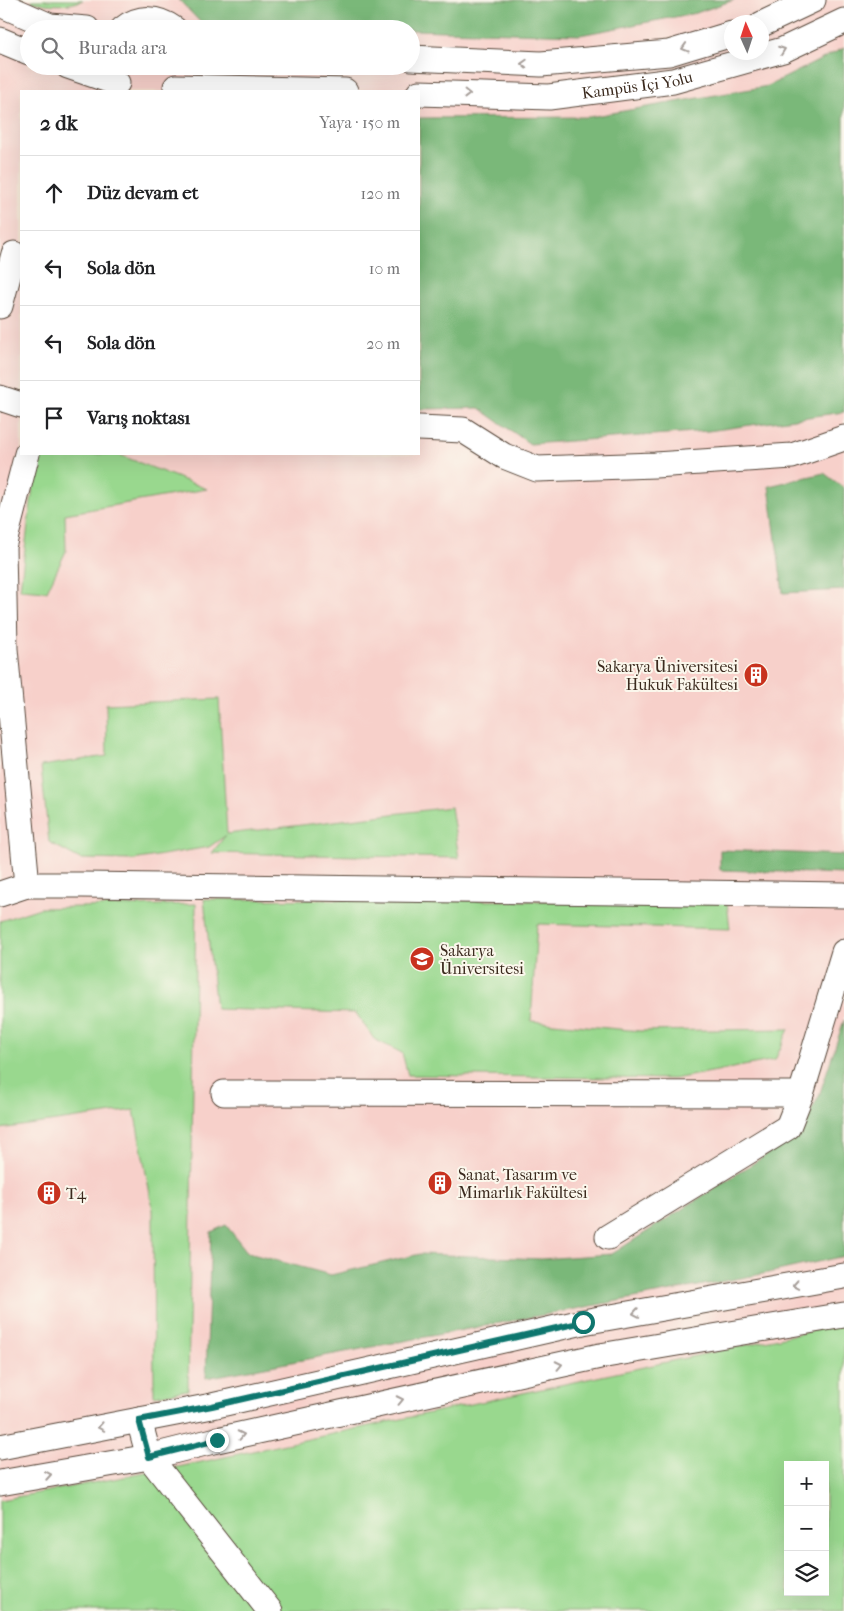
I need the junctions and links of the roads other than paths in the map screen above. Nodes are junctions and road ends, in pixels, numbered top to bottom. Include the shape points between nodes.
1 (813, 0) edge
2 (0, 4) edge
3 (152, 9) edge
4 (36, 20) edge
5 (140, 20) edge
6 (161, 20) edge
7 (769, 21) edge
8 (844, 21) edge
9 (724, 36) edge
10 (0, 40) edge
11 (20, 48) edge
12 (420, 58) edge
13 (100, 75) edge
14 (118, 80) edge
15 (178, 81) edge
16 (328, 90) edge
17 (420, 93) edge
18 (14, 254) dead end
19 (0, 306) edge
20 (0, 398) edge
21 (20, 405) edge
22 (420, 428) edge
23 (844, 438) edge
24 (27, 455) edge
25 (2, 547) edge
26 (27, 885) junction
27 (0, 894) edge
28 (844, 895) edge
29 (844, 952) edge
30 (224, 1093) dead end
31 (801, 1094) junction
32 (608, 1238) dead end
33 (844, 1276) edge
34 (844, 1315) edge
35 (139, 1420) junction
36 (0, 1447) edge
37 (149, 1457) junction
38 (0, 1483) edge
39 (270, 1611) edge

1 - 7 street
2 - 4 street
3 - 5 street
3 - 6 street
17 -> 8 street, Kampüs İçi Yolu via 549,96 673,81 783,50
9 -> 12 street, Kampüs İçi Yolu via 669,53 541,64
10 - 11 street
13 - 14 street
15 - 16 street
18 - 19 street
20 - 21 street
22 - 23 street via 463,430 504,456 537,469 792,456
24 - 25 street
25 - 26 street via 5,649
26 - 27 street
26 - 28 street
29 - 31 street
30 - 31 street
31 - 32 street via 788,1127
33 -> 35 street via 583,1322
37 -> 34 street via 600,1356
35 -> 36 street
35 - 37 street
38 -> 37 street
37 - 39 street

